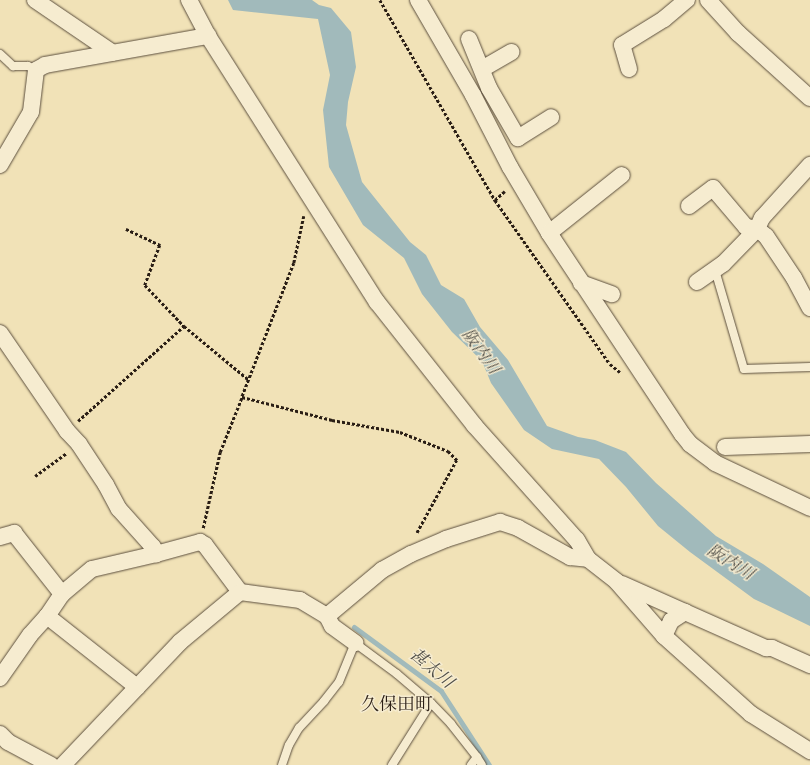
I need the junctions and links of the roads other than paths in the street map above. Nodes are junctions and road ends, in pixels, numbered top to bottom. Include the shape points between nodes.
1 (35, 0) edge
2 (189, 0) edge
3 (418, 0) edge
4 (687, 0) edge
5 (708, 0) edge
6 (208, 36) junction
7 (469, 39) dead end
8 (511, 52) dead end
9 (113, 53) junction
10 (0, 54) edge
11 (482, 69) junction
12 (629, 69) dead end
13 (36, 70) junction
14 (489, 88) junction
15 (473, 95) junction
16 (810, 98) edge
17 (551, 117) dead end
18 (0, 165) edge
19 (810, 165) edge
20 (622, 175) dead end
21 (688, 206) dead end
22 (757, 229) junction
23 (550, 233) junction
24 (715, 270) junction
25 (697, 282) dead end
26 (580, 283) junction
27 (612, 294) dead end
28 (810, 308) edge
29 (0, 332) edge
30 (810, 367) edge
31 (810, 444) edge
32 (724, 447) dead end
33 (810, 508) edge
34 (0, 537) edge
35 (156, 554) junction
36 (588, 559) junction
37 (617, 582) junction
38 (240, 592) junction
39 (62, 594) junction
40 (685, 612) junction
41 (47, 616) junction
42 (327, 616) junction
43 (664, 636) junction
44 (355, 643) junction
45 (810, 665) edge
46 (0, 678) edge
47 (137, 687) junction
48 (431, 703) junction
49 (3, 741) edge
50 (810, 750) edge
51 (477, 757) junction
52 (50, 765) edge
53 (63, 765) edge
54 (282, 765) edge
55 (392, 765) edge
56 (471, 765) edge
57 (482, 765) edge

1 - 9 street
2 - 6 street
3 - 15 street
4 - 12 street via 664,19 622,45
5 - 16 street via 738,33
6 - 9 street
6 - 36 street via 377,302 474,425 576,540
7 - 11 street
8 - 11 street
9 - 13 street via 45,65
10 - 13 lane via 13,66 28,66
11 - 14 street
13 - 18 street via 31,112
14 - 15 street
14 - 17 street via 518,138
15 - 23 street via 510,167
19 - 22 street via 762,218
20 - 23 street
21 - 22 street via 713,188 746,227
22 - 24 street
22 - 28 street via 766,236
23 - 26 street
24 - 25 street
24 - 30 lane via 744,369
26 - 27 street
26 - 33 street via 672,422 690,444 715,463
29 - 35 street via 67,431 79,444 120,509 153,547
31 - 32 street
34 - 39 street via 14,533
35 - 38 street via 200,542 205,545
35 - 39 street via 92,569
36 - 37 street
36 - 42 street via 570,558 518,528 500,522 446,539 411,554 382,570
37 - 40 street
37 - 43 street
38 - 42 street via 300,600
38 - 47 street via 180,642
39 - 41 street
40 - 43 street via 671,621
40 - 45 street
41 - 46 street via 30,635
41 - 47 street
42 - 44 street via 332,626
43 - 50 street via 751,714
44 - 48 lane
44 - 54 lane via 338,682 300,728 289,745
47 - 53 street
48 - 51 lane
48 - 55 lane
49 - 52 street
51 - 56 lane
51 - 57 lane

